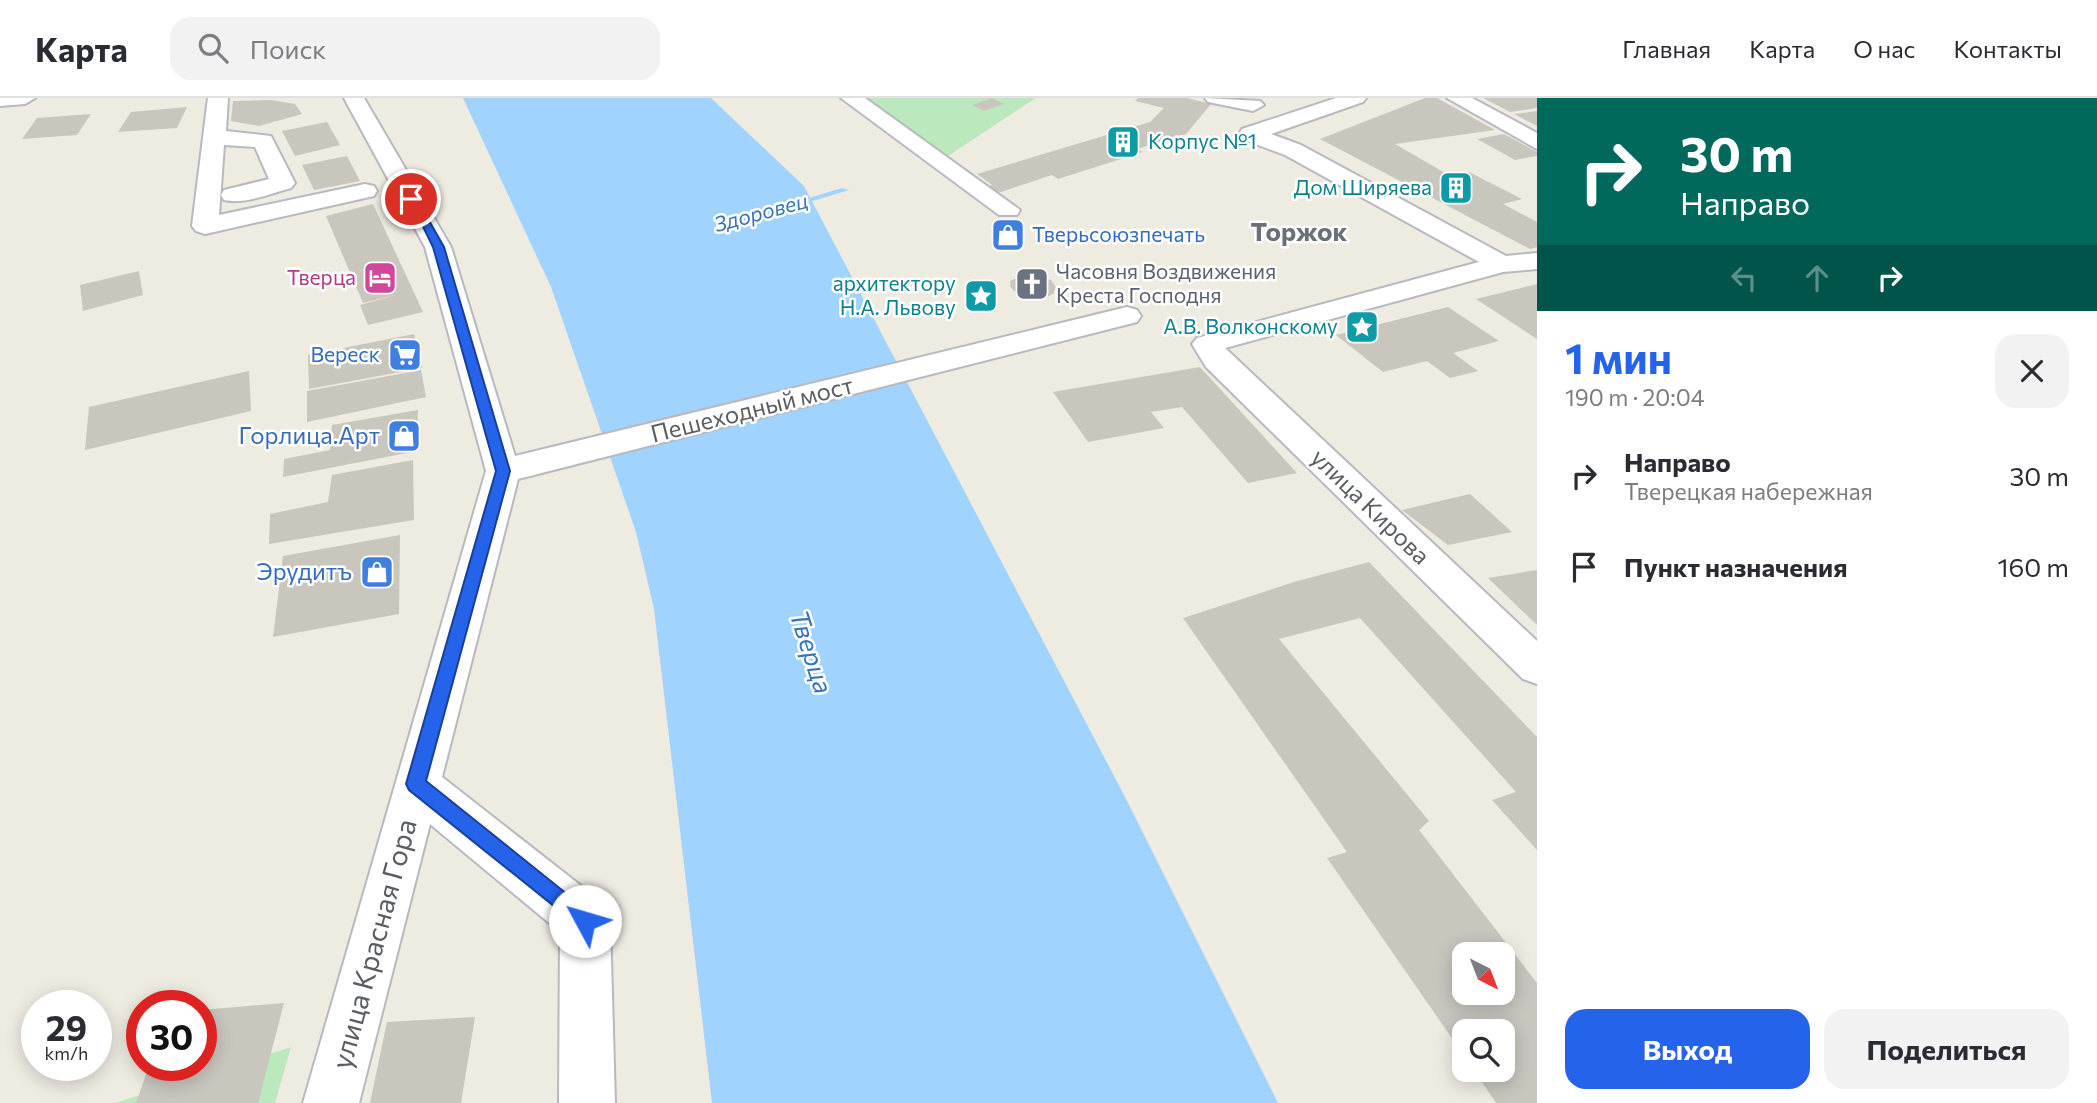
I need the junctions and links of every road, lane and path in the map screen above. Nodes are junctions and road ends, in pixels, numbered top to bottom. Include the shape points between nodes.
1 (25, 98) edge
2 (218, 98) edge
3 (354, 98) edge
4 (850, 98) edge
5 (1215, 98) edge
6 (1356, 98) edge
7 (1457, 98) edge
8 (0, 100) edge
9 (1253, 102) edge
10 (1250, 134) junction
11 (214, 137) junction
12 (1537, 142) edge
13 (365, 191) dead end
14 (208, 202) junction
15 (1008, 210) dead end
16 (1537, 261) edge
17 (1502, 264) junction
18 (1127, 316) dead end
19 (518, 467) junction
20 (1537, 667) edge
21 (416, 784) junction
22 (331, 1103) edge
23 (587, 1103) edge

1 - 8 street
2 - 11 street
3 - 19 street via 438,247
4 - 15 street
5 - 9 street
6 - 10 street
7 - 12 street
9 - 10 street
10 - 17 street via 1293,150
11 - 14 street
11 - 14 street via 263,141 283,183
13 - 14 street via 205,226
16 - 17 street
17 - 20 street, улица Кирова via 1207,344 1217,360
18 - 19 street, Пешеходный мост
19 - 21 street, улица Красная Гора
21 - 22 street, улица Красная Гора
21 - 23 street via 585,921

